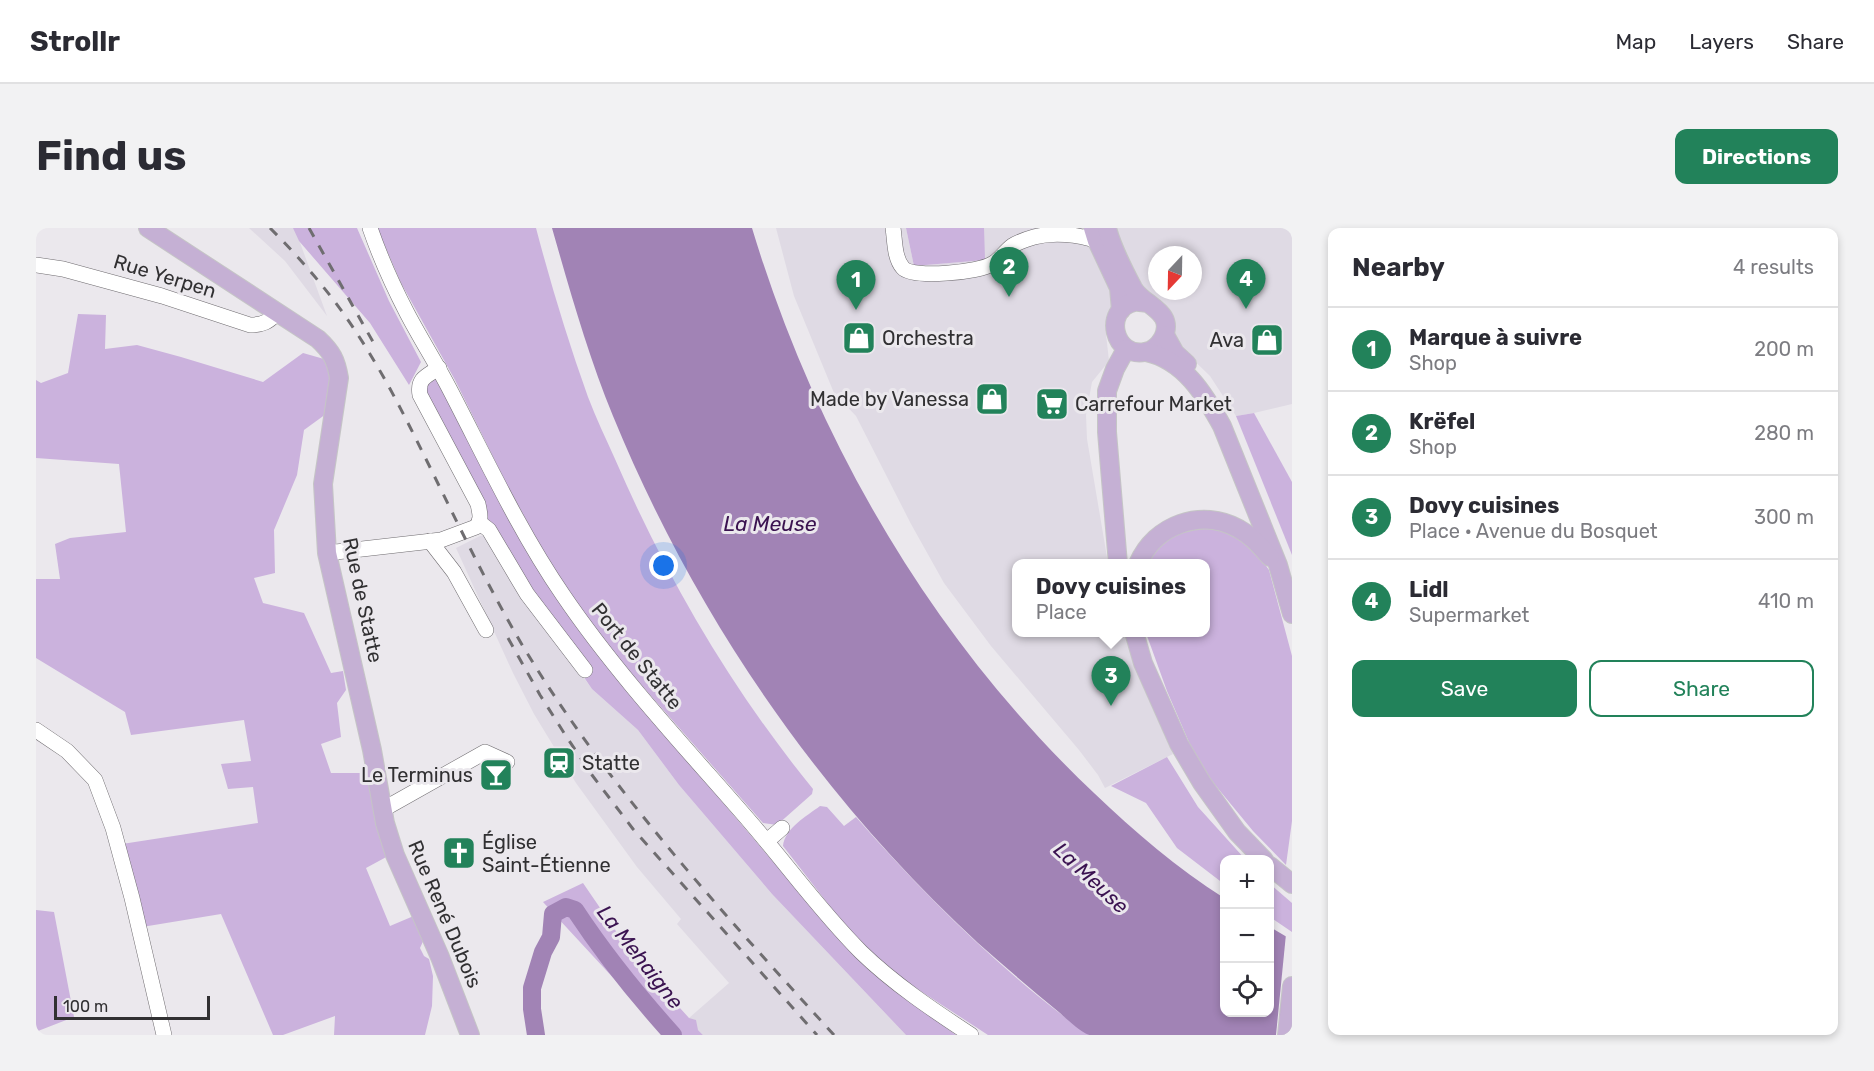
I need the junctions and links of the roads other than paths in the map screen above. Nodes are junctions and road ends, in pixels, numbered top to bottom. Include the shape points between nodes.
1 (148, 228) edge
2 (370, 228) edge
3 (893, 228) edge
4 (1099, 232) edge
5 (36, 265) edge
6 (1148, 303) junction
7 (1121, 309) junction
8 (277, 313) junction
9 (1165, 335) junction
10 (1126, 349) junction
11 (1146, 352) junction
12 (439, 368) junction
13 (480, 523) junction
14 (430, 542) junction
15 (327, 553) junction
16 (1118, 559) edge
17 (1141, 559) edge
18 (1278, 565) junction
19 (1292, 579) edge
20 (1292, 614) edge
21 (486, 630) dead end
22 (1135, 637) edge
23 (585, 670) dead end
24 (36, 730) edge
25 (507, 762) dead end
26 (382, 810) junction
27 (782, 828) dead end
28 (767, 841) junction
29 (1259, 855) edge
30 (1274, 870) edge
31 (1292, 884) edge
32 (1292, 986) edge
33 (164, 1035) edge
34 (470, 1035) edge
35 (971, 1035) edge
36 (1287, 1035) edge

1 - 8 main road
2 - 12 street, Port de Statte via 406,312
3 - 4 street via 903,268 920,274 992,265 1014,244 1035,236 1084,236
4 - 6 main road via 1110,239 1134,290
4 - 7 main road via 1119,288
5 - 8 street, Rue Yerpen via 140,290 250,325 267,323
6 - 7 main road via 1134,302
6 - 9 main road via 1163,315
7 - 10 main road via 1114,330
8 - 15 main road, Rue de Statte via 318,339 337,362 339,378 323,484
9 - 11 main road via 1161,343
9 - 19 main road via 1175,353 1211,389 1223,409
10 - 11 main road
10 - 16 main road via 1107,391
11 - 18 main road via 1166,358 1202,392 1222,426
12 - 13 street via 424,377 418,386 420,395 478,504
12 - 28 street, Port de Statte via 561,593 616,666
13 - 14 street
13 - 23 street via 489,530 527,594
14 - 15 street
14 - 21 street via 454,572
15 - 26 main road, Rue de Statte
17 - 18 main road via 1148,546 1164,532 1197,519 1226,522 1239,529
18 - 20 main road
22 - 29 main road via 1179,744 1237,832
24 - 33 street via 67,752 95,780 116,837
25 - 26 street via 485,752
26 - 34 main road, Rue René Dubois via 395,855
27 - 28 street
28 - 35 street, Port de Statte via 863,953 897,983
30 - 31 main road
32 - 36 main road

